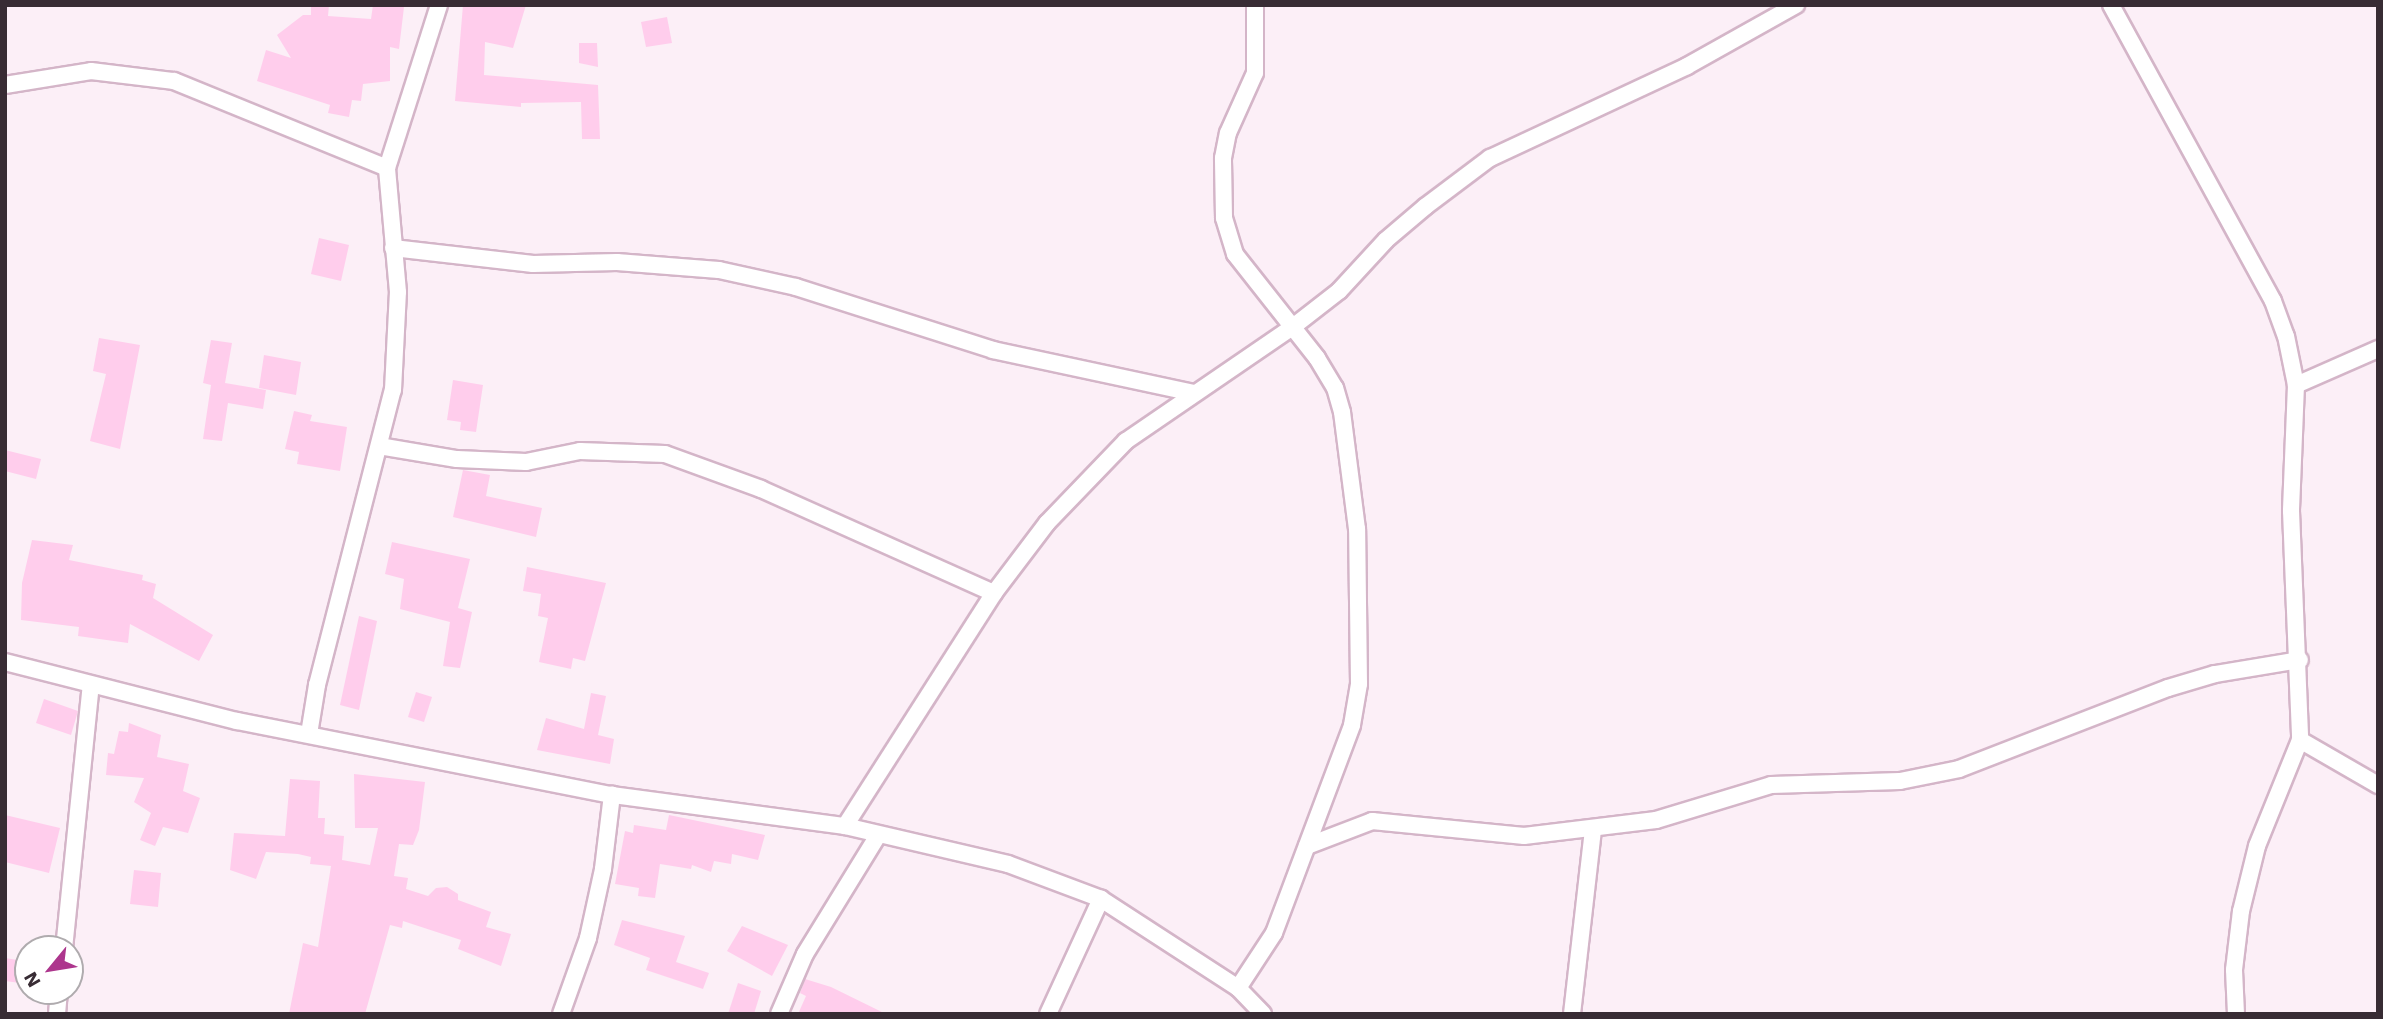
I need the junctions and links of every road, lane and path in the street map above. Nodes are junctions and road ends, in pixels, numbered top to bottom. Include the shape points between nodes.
1 (439, 5) edge
2 (1255, 5) edge
3 (1796, 5) edge
4 (2111, 5) edge
5 (5, 85) edge
6 (387, 168) junction
7 (393, 248) junction
8 (1294, 326) junction
9 (2378, 349) edge
10 (2296, 385) junction
11 (1192, 393) junction
12 (379, 446) junction
13 (994, 593) junction
14 (2300, 660) junction
15 (5, 662) edge
16 (91, 684) junction
17 (309, 734) junction
18 (2300, 740) junction
19 (2378, 785) edge
20 (612, 795) junction
21 (845, 826) junction
22 (1593, 830) junction
23 (877, 837) junction
24 (1307, 846) junction
25 (1101, 899) junction
26 (65, 935) edge
27 (1238, 988) junction
28 (561, 1014) edge
29 (779, 1014) edge
30 (1048, 1014) edge
31 (1263, 1014) edge
32 (1572, 1014) edge
33 (2236, 1014) edge

1 - 6 street
2 - 8 street via 1255,73 1228,133 1223,158 1224,218 1235,254
3 - 8 street via 1687,66 1490,158 1416,214 1339,292
4 - 10 street via 2273,301
5 - 6 street via 90,71 174,81
6 - 7 street
7 - 11 street via 533,264 617,262 719,270 796,287 993,350
7 - 12 street via 398,341 393,390
8 - 11 street
8 - 24 street via 1335,388 1348,443 1357,529 1359,684 1352,725
9 - 10 street
10 - 14 street via 2291,511
11 - 13 street via 1126,442 1087,481 1046,523
12 - 13 street via 457,459 526,462 580,451 665,454 761,489
12 - 17 street via 317,685
13 - 21 street
14 - 18 street
14 - 22 street via 2215,674 2168,688 1959,769 1900,781 1771,785 1656,820
15 - 16 street
16 - 17 street
16 - 26 street
17 - 20 street
18 - 19 street
18 - 33 street via 2257,846 2241,911 2234,970
20 - 21 street
20 - 28 street via 588,938
21 - 23 street
22 - 24 street via 1524,836 1372,821
22 - 32 street
23 - 25 street via 1008,864
23 - 29 street via 805,954
24 - 27 street via 1275,933
25 - 27 street
25 - 30 street
27 - 31 street

